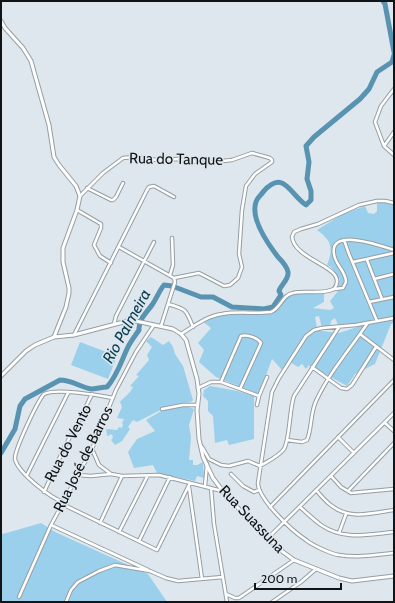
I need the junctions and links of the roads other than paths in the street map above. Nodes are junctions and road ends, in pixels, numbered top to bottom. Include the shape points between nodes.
1 (1, 21) edge
2 (394, 89) edge
3 (394, 132) edge
4 (384, 146) junction
5 (394, 154) edge
6 (124, 183) dead end
7 (88, 188) junction
8 (80, 196) junction
9 (174, 197) dead end
10 (394, 203) edge
11 (77, 210) junction
12 (172, 238) dead end
13 (344, 240) junction
14 (154, 242) dead end
15 (119, 247) junction
16 (394, 252) edge
17 (367, 260) junction
18 (144, 261) junction
19 (353, 262) junction
20 (110, 263) junction
21 (394, 274) edge
22 (170, 275) junction
23 (174, 278) junction
24 (374, 278) junction
25 (334, 289) junction
26 (394, 297) edge
27 (382, 299) junction
28 (369, 302) junction
29 (168, 304) junction
30 (394, 318) edge
31 (377, 321) junction
32 (367, 323) junction
33 (114, 324) junction
34 (154, 325) junction
35 (161, 326) junction
36 (193, 327) junction
37 (339, 327) junction
38 (181, 334) junction
39 (360, 334) junction
40 (74, 335) junction
41 (54, 337) junction
42 (376, 347) junction
43 (394, 360) edge
44 (312, 368) junction
45 (1, 376) edge
46 (267, 377) dead end
47 (329, 379) junction
48 (394, 380) edge
49 (221, 382) junction
50 (198, 388) junction
51 (240, 389) junction
52 (68, 393) junction
53 (92, 394) junction
54 (259, 396) junction
55 (113, 398) junction
56 (198, 405) junction
57 (257, 405) dead end
58 (162, 409) dead end
59 (394, 413) edge
60 (385, 423) junction
61 (394, 431) edge
62 (338, 437) junction
63 (199, 439) junction
64 (287, 440) junction
65 (394, 443) edge
66 (92, 449) junction
67 (354, 453) junction
68 (206, 464) junction
69 (260, 466) junction
70 (111, 474) junction
71 (231, 474) dead end
72 (27, 475) junction
73 (78, 475) junction
74 (148, 475) junction
75 (122, 476) junction
76 (331, 476) junction
77 (170, 477) junction
78 (190, 483) junction
79 (189, 486) junction
80 (205, 486) junction
81 (211, 488) junction
82 (394, 489) edge
83 (259, 490) junction
84 (316, 490) junction
85 (222, 491) junction
86 (348, 491) junction
87 (44, 492) junction
88 (63, 503) junction
89 (300, 506) junction
90 (270, 507) junction
91 (394, 510) edge
92 (346, 514) junction
93 (285, 521) junction
94 (100, 523) junction
95 (52, 525) junction
96 (119, 532) junction
97 (394, 532) edge
98 (339, 533) junction
99 (268, 538) junction
100 (139, 541) junction
101 (394, 553) edge
102 (294, 560) junction
103 (316, 569) junction
104 (150, 571) junction
105 (394, 576) edge
106 (223, 577) junction
107 (202, 579) junction
108 (226, 594) junction
109 (19, 597) dead end
110 (66, 602) edge
111 (226, 602) edge
112 (272, 602) edge

1 - 8 street via 31,61 49,125 54,157 76,186
2 - 4 street via 383,102 376,117 376,126
3 - 4 street
4 - 5 street
6 - 7 street via 114,200
7 - 8 street, Rua do Tanque
7 - 23 street, Rua do Tanque via 123,158 179,159 213,163 254,153 272,159 270,164 258,171 246,186 239,254 242,268 238,278 230,285 224,286 200,273
8 - 11 street
9 - 15 street via 159,188 149,187
10 - 25 street via 377,201 359,205 294,232 292,237 296,247 305,256 326,267 336,276 338,282
11 - 20 street via 101,224 94,245 100,256
11 - 41 street via 63,248 69,293
12 - 22 street via 173,266
13 - 16 street via 361,242
13 - 19 street
13 - 25 street via 338,241 333,254 346,282 343,288
14 - 18 street
15 - 18 street
15 - 20 street
16 - 17 street
17 - 19 street
17 - 24 street
18 - 22 street
18 - 33 street
19 - 28 street
20 - 40 street
21 - 24 street
22 - 23 street
23 - 29 street
24 - 27 street
25 - 36 street via 293,293 286,296 271,312 221,314
26 - 27 street
27 - 28 street
28 - 31 street
29 - 35 street
29 - 36 street via 184,309
30 - 31 street
31 - 32 street
32 - 37 street
32 - 39 street
33 - 34 street via 131,320
33 - 40 street
34 - 35 street
34 - 55 street, Rua José de Barros via 136,352
35 - 38 street
36 - 38 street
37 - 44 street
37 - 69 street via 322,328 309,333 279,378 272,392
38 - 50 street, Rua Suassuna via 188,346
39 - 42 street
39 - 47 street
40 - 41 street
41 - 45 street via 26,351
42 - 43 street
42 - 47 street via 349,388 345,390
44 - 47 street
44 - 64 street via 292,401
46 - 54 street
47 - 64 street via 312,410 307,440
48 - 62 street
49 - 50 street via 211,382
49 - 51 street
49 - 51 street via 241,336 246,335 261,342
50 - 56 street, Rua Suassuna
51 - 54 street
52 - 53 street
52 - 72 street, Rua do Vento
52 - 72 street, Rua do Vento via 46,393 41,398 18,446 15,458
53 - 55 street
53 - 87 street, Rua do Vento
54 - 57 street
55 - 66 street, Rua José de Barros
56 - 58 street
56 - 63 street, Rua Suassuna
59 - 60 street
60 - 61 street
60 - 67 street
62 - 67 street
62 - 90 street
63 - 68 street, Rua Suassuna
63 - 69 street via 206,456 214,462 229,466 248,461
64 - 69 street via 280,453
65 - 86 street
66 - 70 street, Rua do Vento via 100,465
66 - 73 street, Rua José de Barros
67 - 76 street
68 - 80 street
68 - 85 street, Rua Suassuna
69 - 83 street
70 - 73 street, Rua do Vento
70 - 75 street, Rua do Vento
71 - 83 street via 249,491
72 - 87 street, Rua do Vento
73 - 88 street, Rua José de Barros
74 - 75 street, Rua do Vento
74 - 77 street, Rua do Vento
74 - 96 street
75 - 94 street
76 - 84 street
76 - 86 street
77 - 78 street, Rua do Vento
77 - 100 street
78 - 79 street
78 - 80 street, Rua do Vento
79 - 100 street, Rua do Vento via 157,550
79 - 107 street
80 - 81 street, Rua do Vento
81 - 85 street, Rua do Vento
81 - 106 street
82 - 86 street via 356,493
83 - 90 street
84 - 89 street
84 - 92 street via 332,506
85 - 99 street, Rua Suassuna
87 - 88 street, Rua do Vento
88 - 94 street, Rua do Vento
88 - 95 street, Rua José de Barros
89 - 93 street
89 - 98 street via 321,525
90 - 93 street
91 - 92 street
92 - 98 street
93 - 99 street
93 - 101 street via 306,541 338,555
94 - 96 street, Rua do Vento
95 - 104 street
95 - 109 street, Rua José de Barros
96 - 100 street, Rua do Vento
97 - 98 street via 356,536
99 - 102 street, Rua Suassuna
102 - 103 street, Rua Suassuna
102 - 108 street, Rua Suassuna via 239,598
103 - 105 street, Rua Suassuna via 352,581
103 - 112 street
104 - 107 street via 173,581
104 - 110 street via 115,565 104,568 76,584
106 - 107 street
106 - 108 street
108 - 111 street

